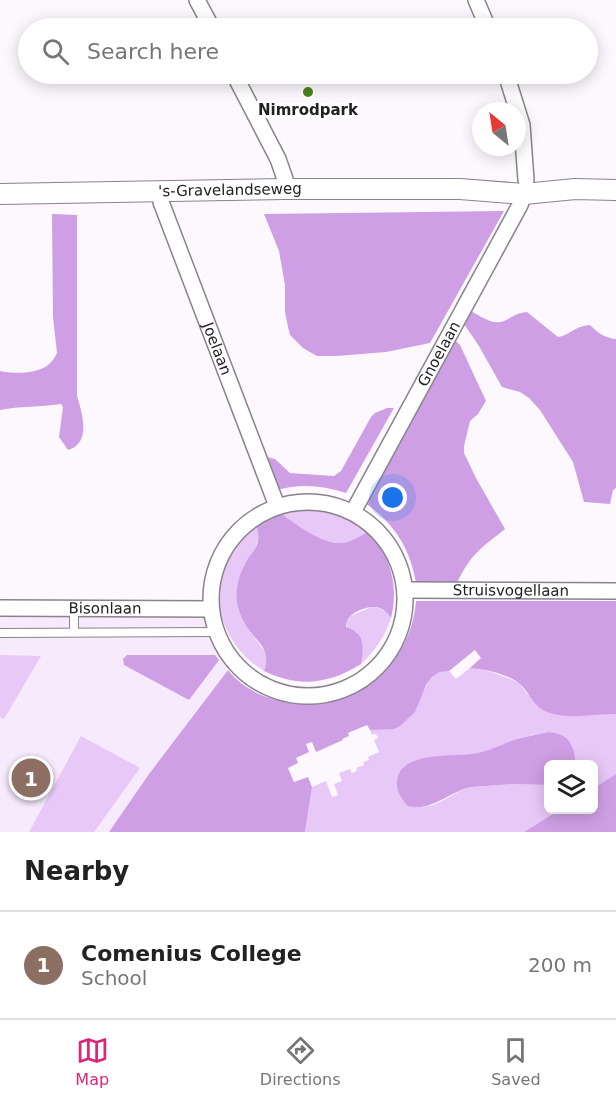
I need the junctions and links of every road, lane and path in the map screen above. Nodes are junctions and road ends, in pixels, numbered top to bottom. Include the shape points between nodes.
1 (197, 0) edge
2 (476, 0) edge
3 (207, 18) edge
4 (484, 18) edge
5 (239, 84) edge
6 (509, 84) edge
7 (525, 187) junction
8 (285, 189) junction
9 (162, 190) junction
10 (616, 190) edge
11 (0, 194) edge
12 (277, 506) junction
13 (353, 512) junction
14 (406, 590) junction
15 (616, 591) edge
16 (0, 608) edge
17 (74, 608) junction
18 (211, 609) junction
19 (74, 632) junction
20 (217, 632) junction
21 (0, 633) edge

1 - 3 street
2 - 4 street
5 - 8 street via 278,159
6 - 7 street via 522,125
7 - 8 street, 's-Gravelandseweg
7 - 10 street, 's-Gravelandseweg
7 - 13 street, Gnoelaan via 519,205
8 - 9 street, 's-Gravelandseweg
9 - 11 street, 's-Gravelandseweg
9 - 12 street, Joelaan via 161,202
12 - 13 street via 303,501 329,503
12 - 18 street via 248,522 226,546 213,577
13 - 14 street via 374,526 390,544
14 - 15 street, Struisvogellaan
14 - 20 street via 404,618 395,643 380,666 333,693 306,696 279,692 254,680 234,662
16 - 17 street, Bisonlaan
17 - 18 street, Bisonlaan
17 - 19 lane
18 - 20 street
19 - 20 lane
19 - 21 lane

